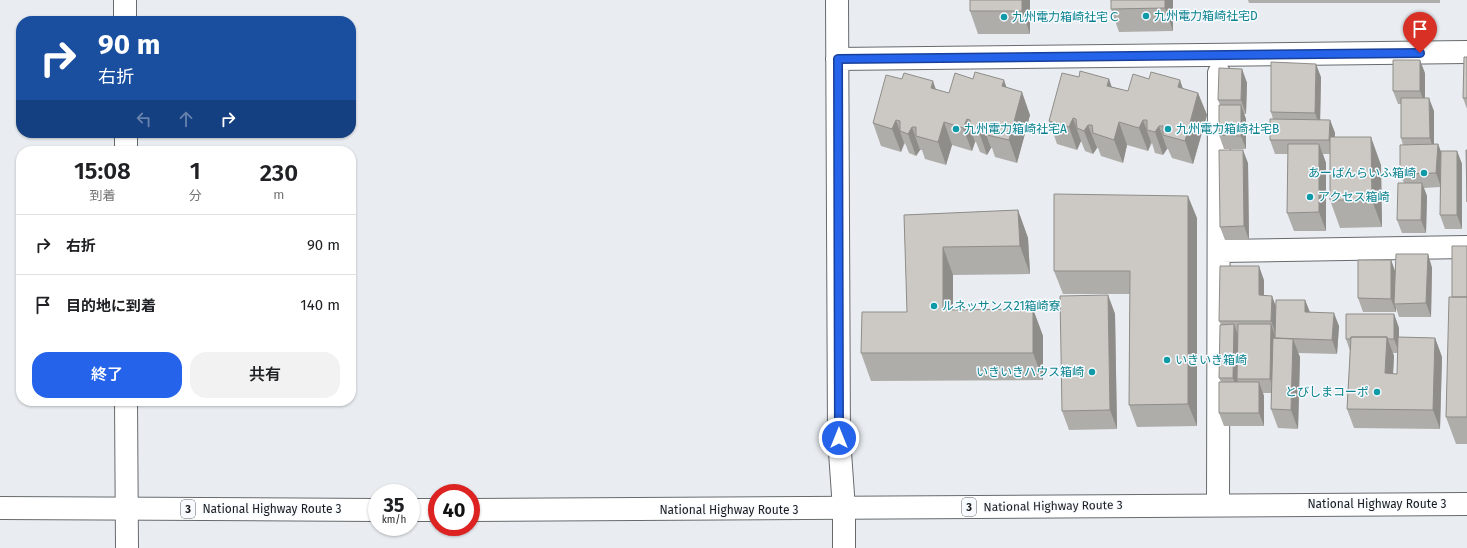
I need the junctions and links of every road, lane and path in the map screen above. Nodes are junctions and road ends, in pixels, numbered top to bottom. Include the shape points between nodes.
1 (125, 0) edge
2 (837, 0) edge
3 (126, 16) edge
4 (1467, 52) edge
5 (1219, 54) junction
6 (838, 59) junction
7 (1467, 247) edge
8 (1220, 251) junction
9 (126, 406) edge
10 (1218, 504) junction
11 (1467, 504) edge
12 (0, 508) edge
13 (127, 509) junction
14 (844, 509) junction
15 (368, 510) edge
16 (480, 510) edge
17 (127, 548) edge
18 (844, 548) edge

1 - 3 main road
2 - 6 main road
4 - 5 main road
5 - 6 main road
5 - 8 main road
6 - 14 main road via 839,438
7 - 8 main road
8 - 10 main road
9 - 13 main road
10 - 11 main road, National Highway Route 3 / 3
10 - 14 main road, National Highway Route 3 / 3
12 - 13 main road, National Highway Route 3 / 3
13 - 15 main road, National Highway Route 3 / 3
13 - 17 main road
14 - 16 main road, National Highway Route 3 / 3
14 - 18 main road

